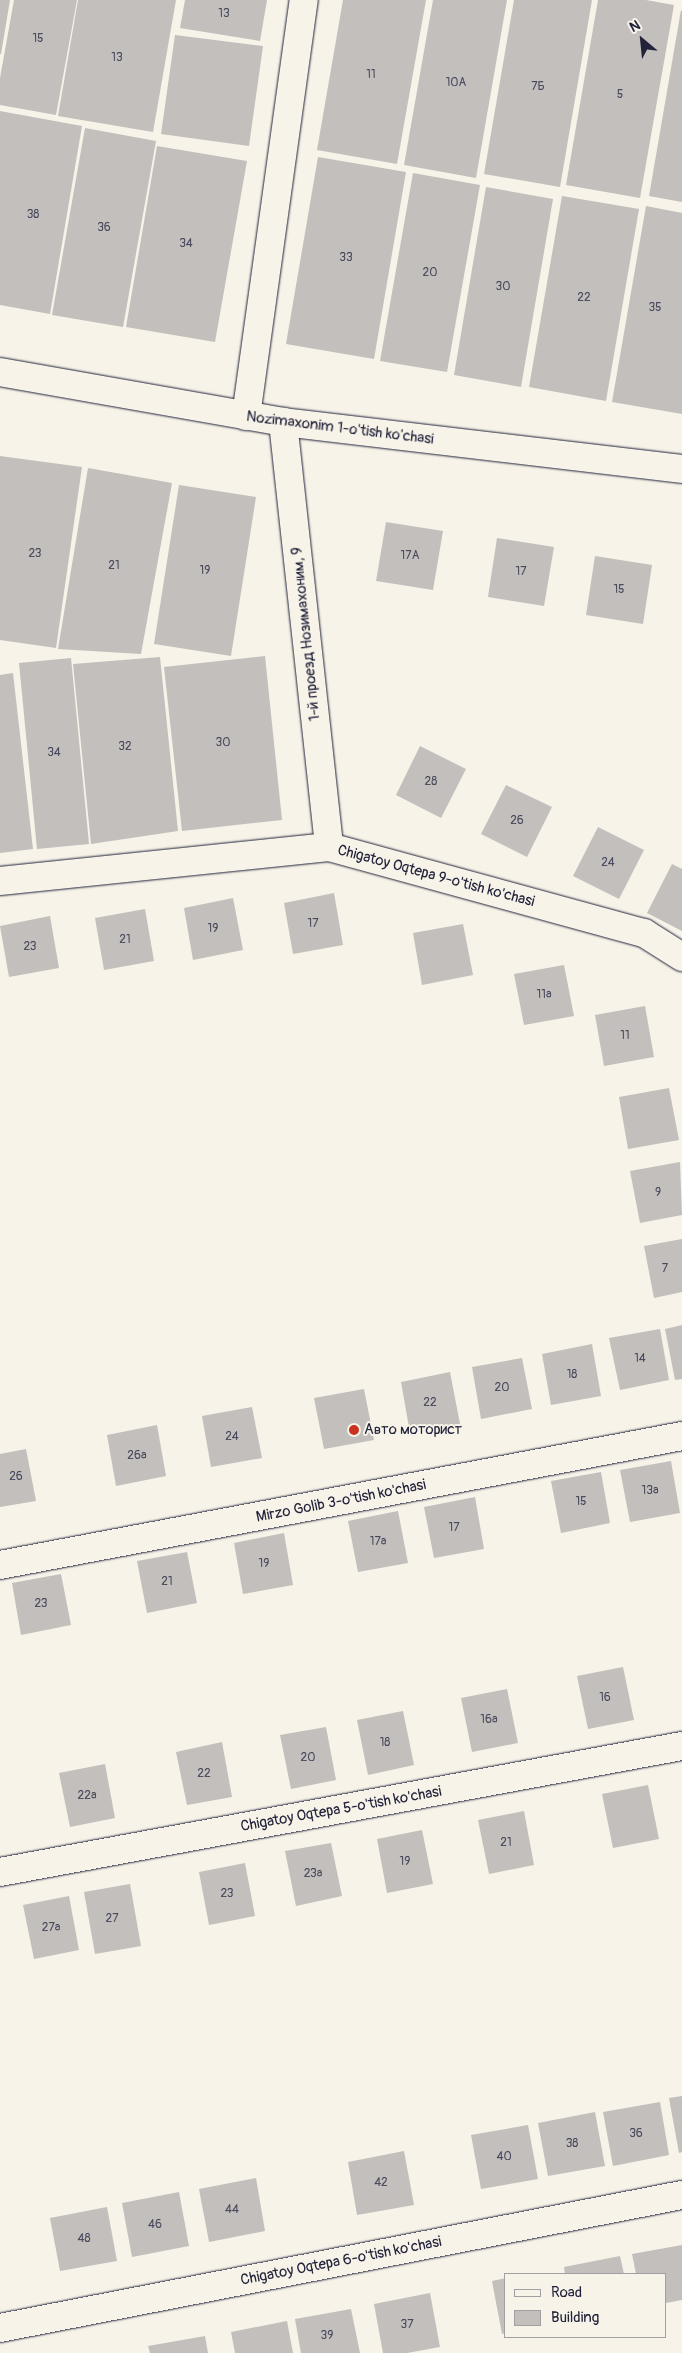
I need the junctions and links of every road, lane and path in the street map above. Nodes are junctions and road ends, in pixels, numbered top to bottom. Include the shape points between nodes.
1 (304, 0) edge
2 (0, 372) edge
3 (246, 416) junction
4 (283, 422) junction
5 (682, 469) edge
6 (329, 847) junction
7 (0, 880) edge
8 (682, 957) edge
9 (682, 1436) edge
10 (0, 1565) edge
11 (682, 1746) edge
12 (0, 1872) edge
13 (682, 2195) edge
14 (0, 2328) edge

1 - 3 street
2 - 3 street, Nozimaxonim 1-o'tish ko'chasi
3 - 4 street, Nozimaxonim 1-o'tish ko'chasi
4 - 5 street, Nozimaxonim 1-o'tish ko'chasi
4 - 6 street, 1-й проезд Нозимахоним, 9
6 - 7 street, Chigatoy Oqtepa 9-o'tish ko'chasi
6 - 8 street, Chigatoy Oqtepa 9-o'tish ko'chasi via 644,933
9 - 10 street, Mirzo Golib 3-o'tish ko'chasi
11 - 12 street, Chigatoy Oqtepa 5-o'tish ko'chasi
13 - 14 street, Chigatoy Oqtepa 6-o'tish ko'chasi

